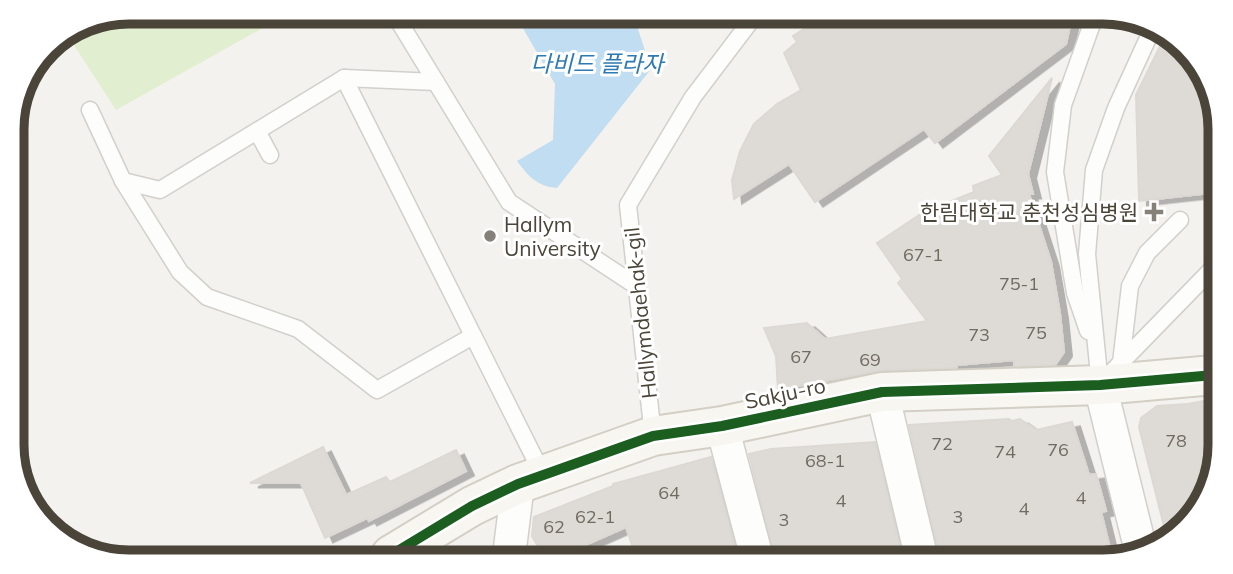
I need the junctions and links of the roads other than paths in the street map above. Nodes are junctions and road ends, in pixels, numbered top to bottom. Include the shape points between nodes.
1 (401, 25) edge
2 (748, 25) edge
3 (1092, 25) edge
4 (1149, 35) edge
5 (344, 78) junction
6 (436, 82) junction
7 (90, 110) dead end
8 (257, 131) junction
9 (270, 155) dead end
10 (123, 181) junction
11 (1181, 220) dead end
12 (1208, 273) edge
13 (638, 287) junction
14 (473, 336) junction
15 (1106, 369) junction
16 (1208, 375) edge
17 (882, 392) junction
18 (722, 426) junction
19 (653, 436) junction
20 (531, 479) junction
21 (1139, 543) edge
22 (755, 549) edge
23 (919, 549) edge
24 (404, 550) edge
25 (511, 550) edge

1 - 6 lane
2 - 13 lane, Hallymdaehak-gil via 692,97 628,205
3 - 15 lane via 1063,105 1055,172 1075,293
4 - 15 lane via 1094,170 1087,254
5 - 6 lane
5 - 8 lane
5 - 14 lane
6 - 13 lane via 509,202
7 - 10 lane
8 - 9 lane
8 - 10 lane via 160,190
10 - 14 lane via 180,272 207,297 298,329 377,390
11 - 15 lane via 1147,253 1130,286
12 - 15 lane
13 - 19 lane, Hallymdaehak-gil
14 - 20 lane
15 - 16 street, Sakju-ro
15 - 17 street, Sakju-ro
15 - 21 street
17 - 18 street, Sakju-ro
17 - 23 street
18 - 19 street, Sakju-ro
18 - 22 street
19 - 20 street, Sakju-ro
20 - 24 street, Sakju-ro via 472,506
20 - 25 street

